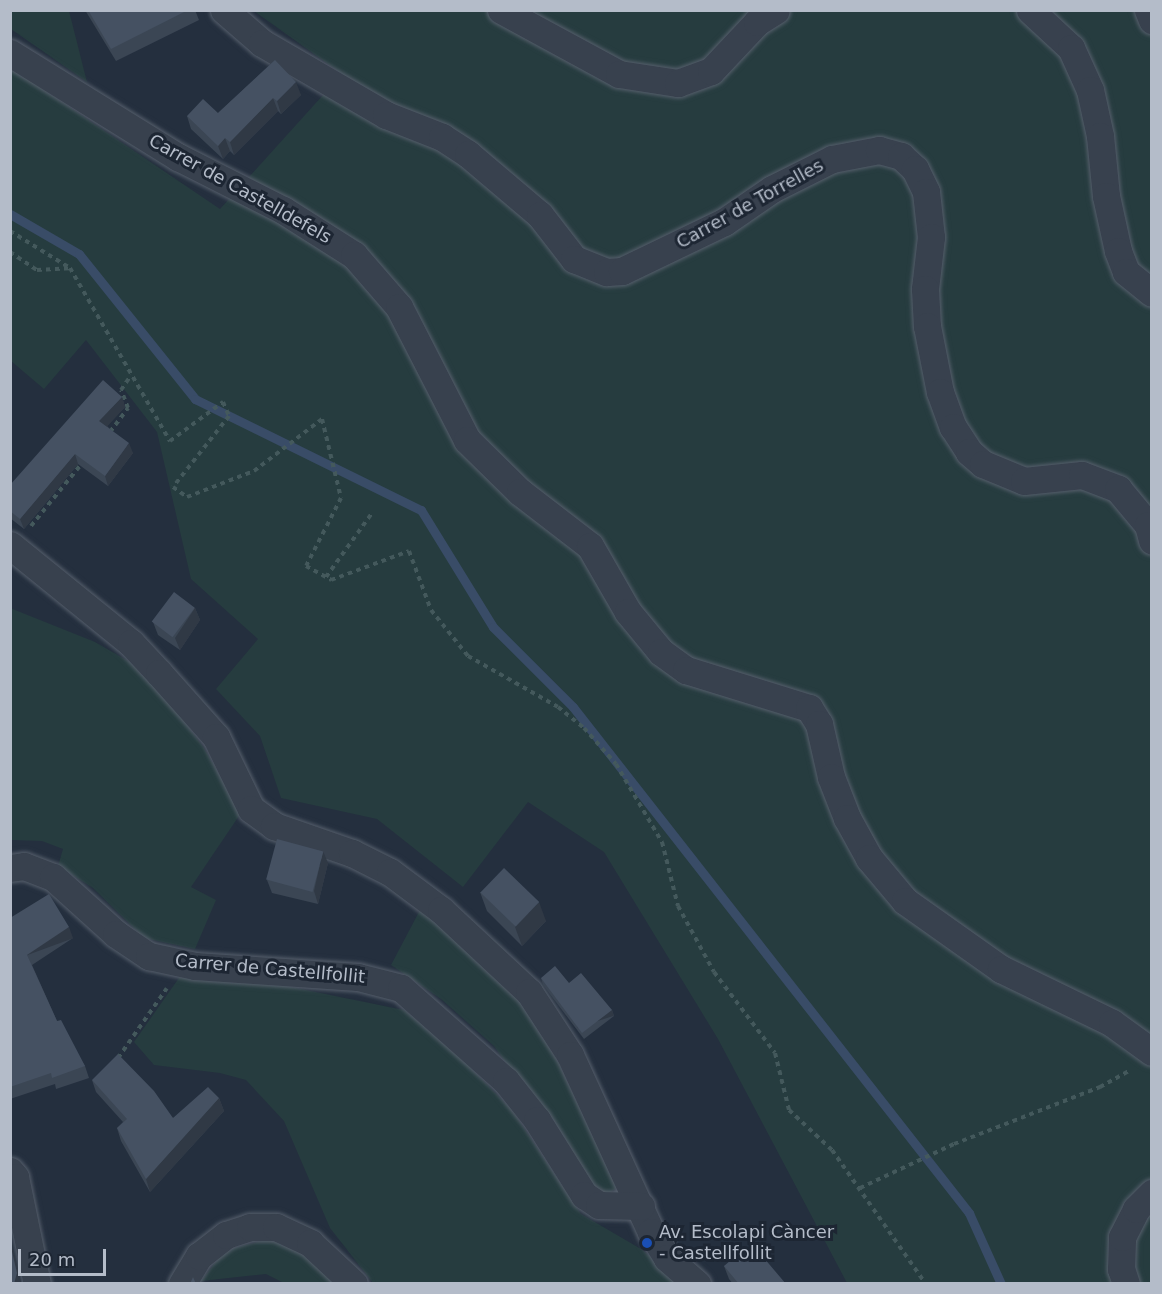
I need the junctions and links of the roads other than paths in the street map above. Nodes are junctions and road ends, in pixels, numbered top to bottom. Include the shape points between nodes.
1 (224, 10) edge
2 (501, 10) edge
3 (776, 10) edge
4 (1030, 10) edge
5 (1148, 10) edge
6 (1152, 20) edge
7 (10, 53) edge
8 (1152, 293) edge
9 (1152, 540) edge
10 (15, 554) edge
11 (10, 868) edge
12 (1146, 1058) edge
13 (10, 1171) edge
14 (1152, 1193) edge
15 (641, 1206) junction
16 (37, 1284) edge
17 (182, 1284) edge
18 (354, 1284) edge
19 (697, 1284) edge
20 (1126, 1284) edge

1 - 9 street, Carrer de Torrelles via 262,43 386,115 442,137 468,154 540,215 574,259 607,272 622,271 715,227 772,189 832,159 879,150 901,156 915,169 926,192 931,237 925,289 927,326 940,392 953,427 969,452 983,464 1024,481 1082,475 1119,489 1148,525
2 - 3 street via 619,74 678,83 711,71 743,35
4 - 8 street via 1071,48 1090,90 1118,250 1126,272
5 - 6 street
7 - 12 street, Carrer de Castelldefels via 177,157 283,210 354,255 399,307 467,440 520,492 590,546 628,612 661,652 686,670 809,708 819,724 831,777 847,818 869,858 905,901 1001,969 1112,1023
10 - 15 street via 90,608 159,673 216,737 251,809 274,826 341,849 390,872 441,910 529,992 570,1055
11 - 15 street, Carrer de Castellfollit via 24,866 53,877 129,944 149,956 358,977 401,988 506,1081 537,1119 584,1195 599,1205
13 - 16 street via 15,1177
14 - 20 street via 1136,1209 1122,1237 1121,1269
15 - 19 street via 667,1258
17 - 18 street via 199,1256 226,1235 250,1227 276,1227 310,1243

